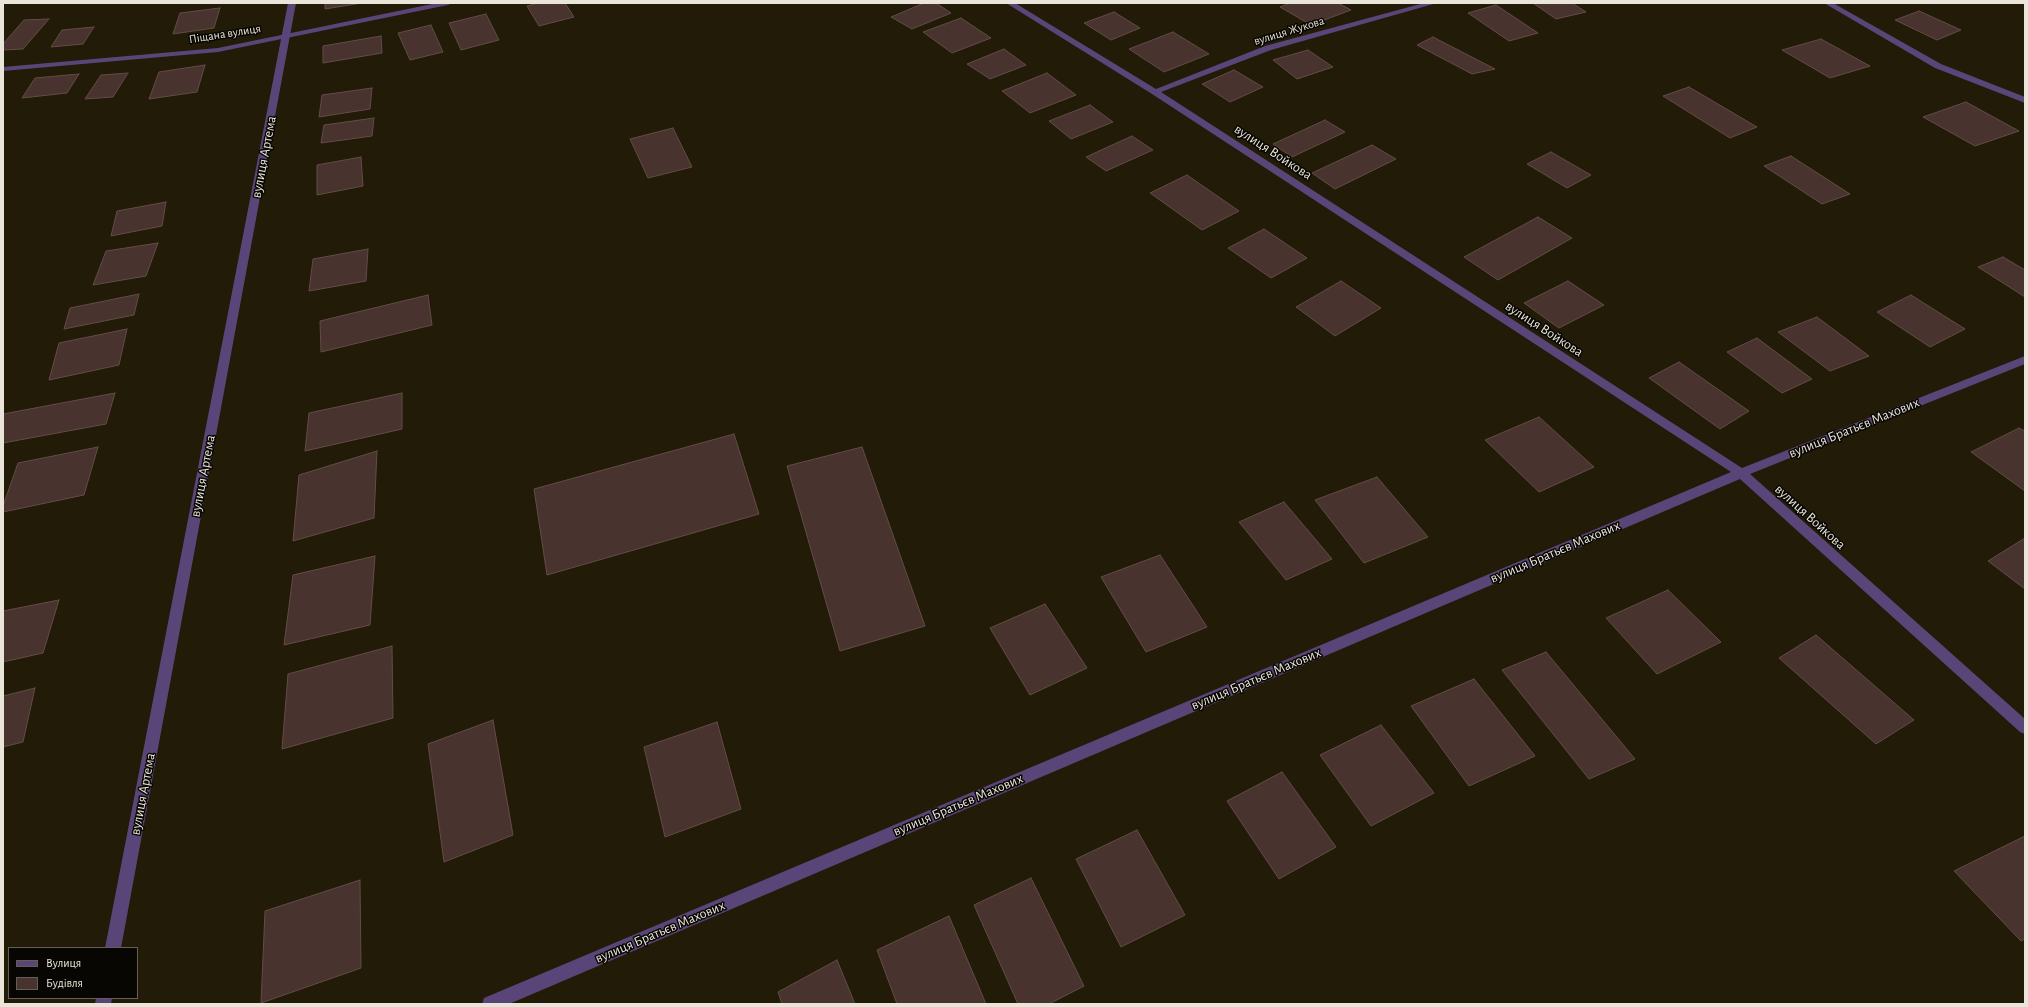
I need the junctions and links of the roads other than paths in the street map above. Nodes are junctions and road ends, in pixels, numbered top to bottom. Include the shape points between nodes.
1 (292, 3) edge
2 (448, 3) edge
3 (1010, 3) edge
4 (1433, 3) edge
5 (1828, 3) edge
6 (287, 35) junction
7 (3, 69) edge
8 (1156, 92) junction
9 (2025, 100) edge
10 (2025, 360) edge
11 (1741, 473) junction
12 (2025, 728) edge
13 (113, 947) edge
14 (490, 1004) edge

1 - 6 street, вулиця Артема
2 - 6 street, Піщана вулиця
3 - 8 street, вулиця Войкова
4 - 8 street, вулиця Жукова via 1268,48
5 - 9 street via 1938,66
6 - 7 street, Піщана вулиця via 218,50
6 - 13 street, вулиця Артема
8 - 11 street, вулиця Войкова
10 - 11 street, вулиця Братьєв Махових
11 - 12 street, вулиця Войкова
11 - 14 street, вулиця Братьєв Махових

